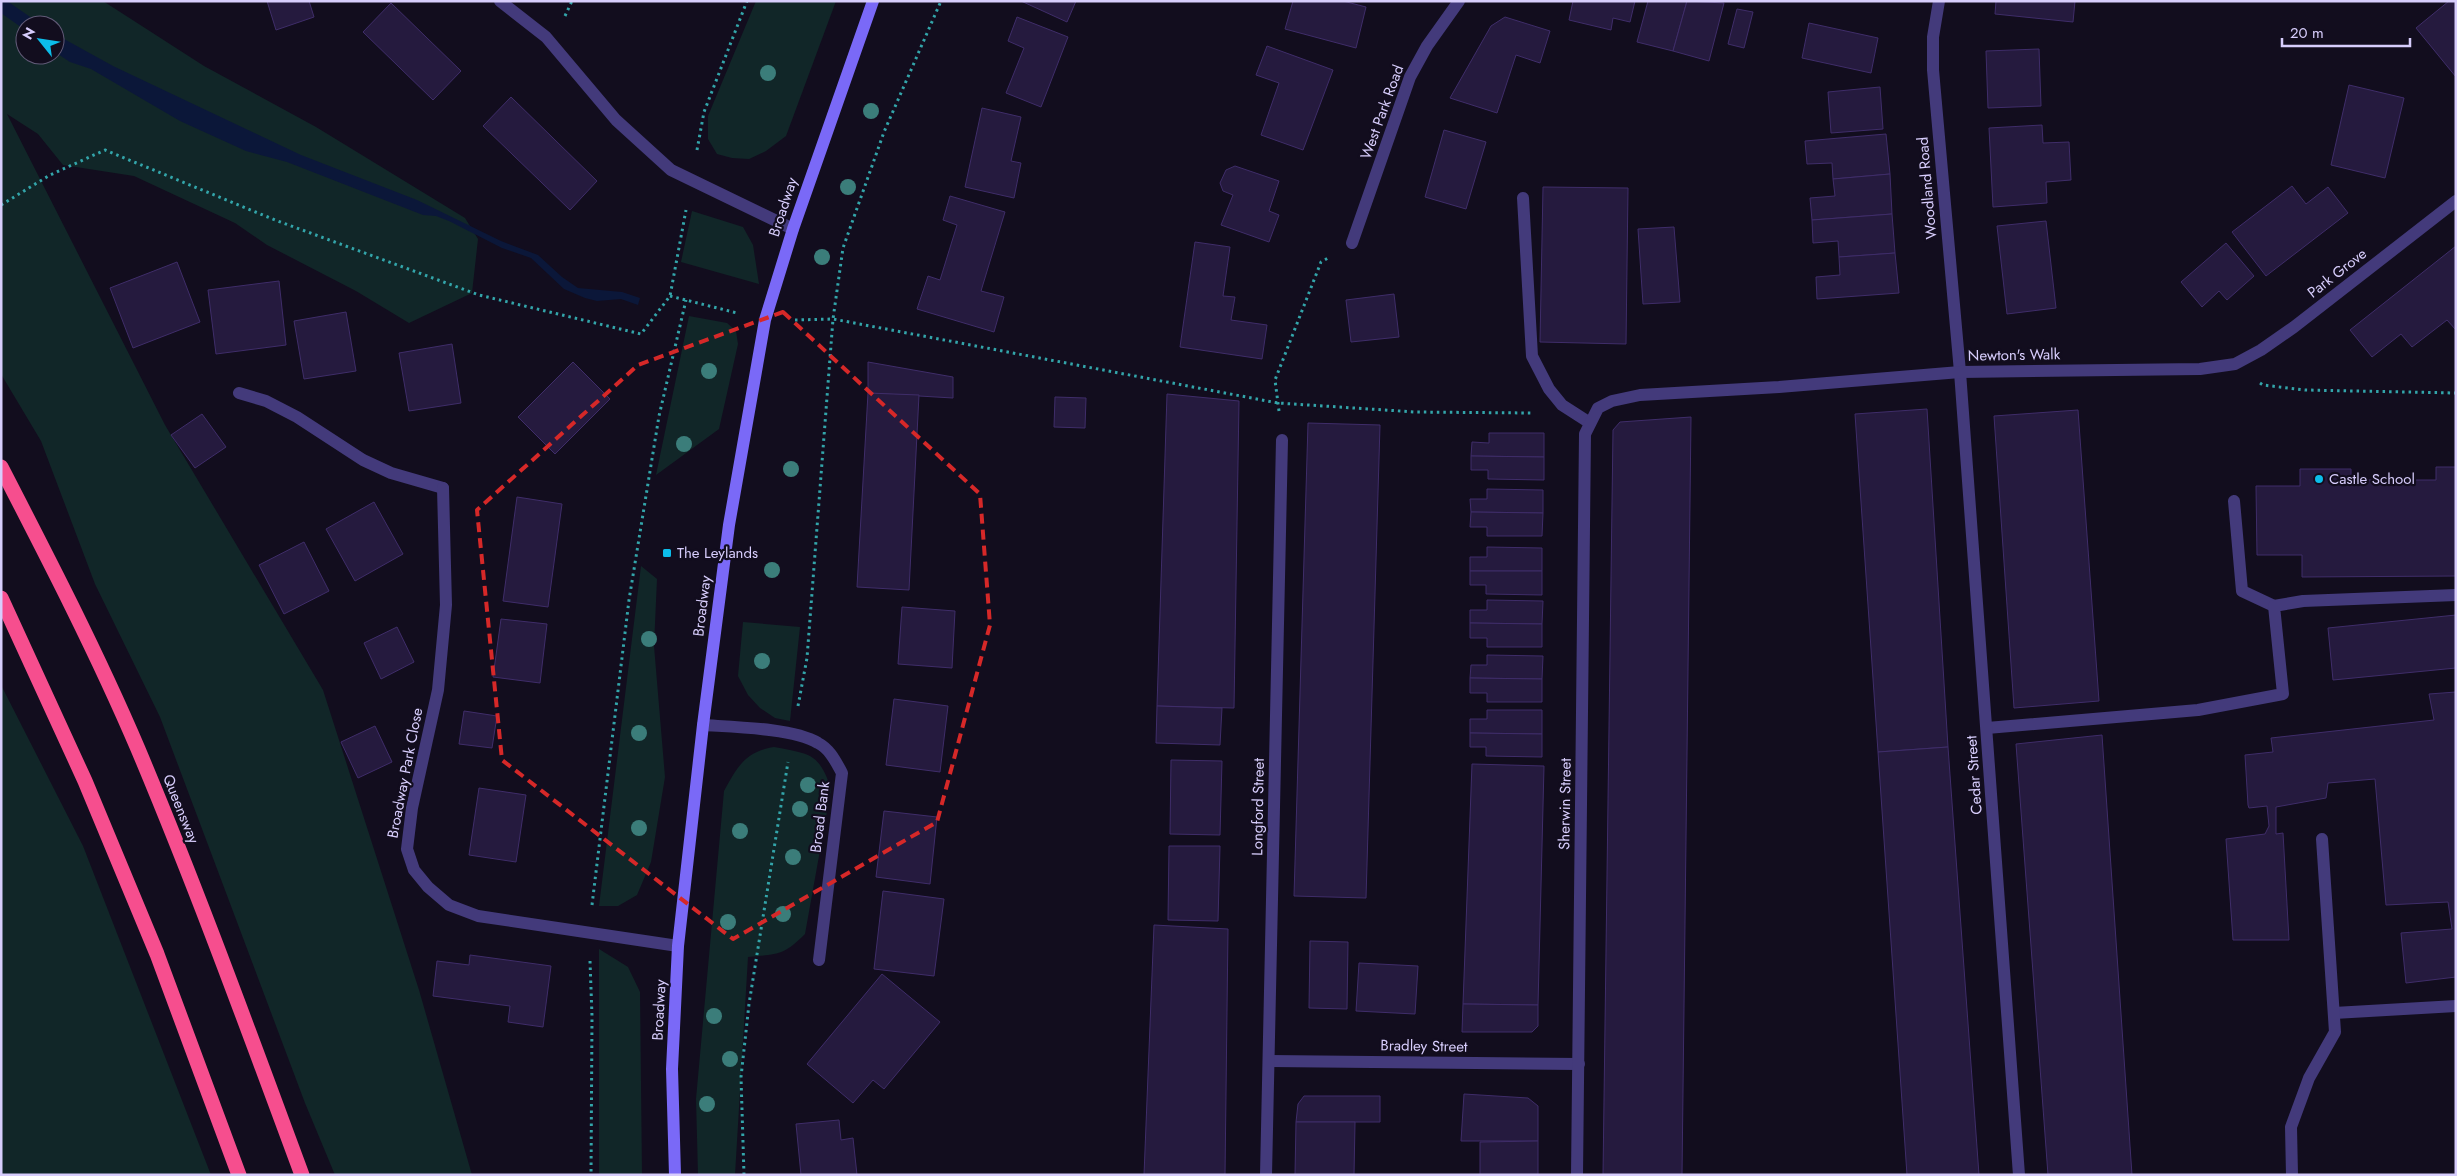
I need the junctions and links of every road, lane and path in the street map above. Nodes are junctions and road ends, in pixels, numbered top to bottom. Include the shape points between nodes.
1 (500, 1) edge
2 (747, 1) edge
3 (873, 1) edge
4 (941, 1) edge
5 (1459, 1) edge
6 (1938, 1) edge
7 (692, 179) junction
8 (1523, 198) dead end
9 (2456, 201) edge
10 (1, 205) edge
11 (793, 229) junction
12 (1352, 243) joint
13 (670, 296) junction
14 (686, 300) junction
15 (765, 320) junction
16 (833, 320) junction
17 (2235, 364) junction
18 (1960, 372) junction
19 (2456, 392) edge
20 (239, 393) dead end
21 (1278, 403) junction
22 (1538, 413) dead end
23 (1587, 429) junction
24 (1282, 440) dead end
25 (1, 468) edge
26 (2234, 501) dead end
27 (2456, 594) edge
28 (1, 598) edge
29 (2274, 606) junction
30 (703, 725) junction
31 (1987, 728) junction
32 (2322, 839) dead end
33 (588, 933) junction
34 (678, 946) junction
35 (819, 960) dead end
36 (2456, 1006) edge
37 (2334, 1014) junction
38 (1269, 1061) junction
39 (1579, 1064) junction
40 (239, 1175) edge
41 (302, 1175) edge
42 (591, 1175) edge
43 (675, 1175) edge
44 (1266, 1175) edge
45 (1577, 1175) edge
46 (2019, 1175) edge
47 (2292, 1175) edge

1 - 7 street via 546,37 578,77 640,143 671,170
2 - 7 path via 704,112
3 - 11 street, Broadway
4 - 16 path via 884,132 842,248
5 - 12 street, West Park Road via 1427,46 1410,77
6 - 18 street, Woodland Road via 1933,70
7 - 11 street
7 - 13 path
8 - 23 street via 1532,356 1549,390
9 - 17 street, Park Grove via 2294,327
10 - 13 path via 50,175 105,150 275,220 479,295 641,334
11 - 15 street, Broadway
12 - 21 path via 1321,262 1275,380
13 - 14 path
14 - 15 path
14 - 33 path via 660,416 629,600
15 - 16 path
15 - 30 street, Broadway via 729,526
16 - 21 path
17 - 18 street, Newton's Walk via 2200,369
17 - 19 path via 2263,386 2305,390
18 - 23 street, Newton's Walk via 1640,395 1612,401 1598,408
18 - 31 street, Cedar Street
20 - 33 street, Broadway Park Close via 266,401 297,416 363,460 391,473 443,488 446,605 438,690 412,808 407,849 414,870 449,905 478,916
21 - 22 path via 1415,412
23 - 39 street, Sherwin Street
24 - 38 street, Longford Street
25 - 41 highway, Queensway via 45,552 137,748 204,913
26 - 29 street via 2242,591
27 - 29 street via 2303,601
28 - 40 highway via 85,781 150,936
29 - 31 street via 2283,694 2198,710
30 - 34 street, Broadway
30 - 35 street, Broad Bank via 761,729 802,737 818,743 834,758 842,773
31 - 46 street, Cedar Street
32 - 37 street
33 - 34 street, Broadway Park Close
33 - 42 path via 592,1016
34 - 43 street, Broadway via 672,1068
36 - 37 street
37 - 47 street via 2335,1032 2309,1078 2291,1128
38 - 39 street, Bradley Street
38 - 44 street, Longford Street
39 - 45 street, Sherwin Street

